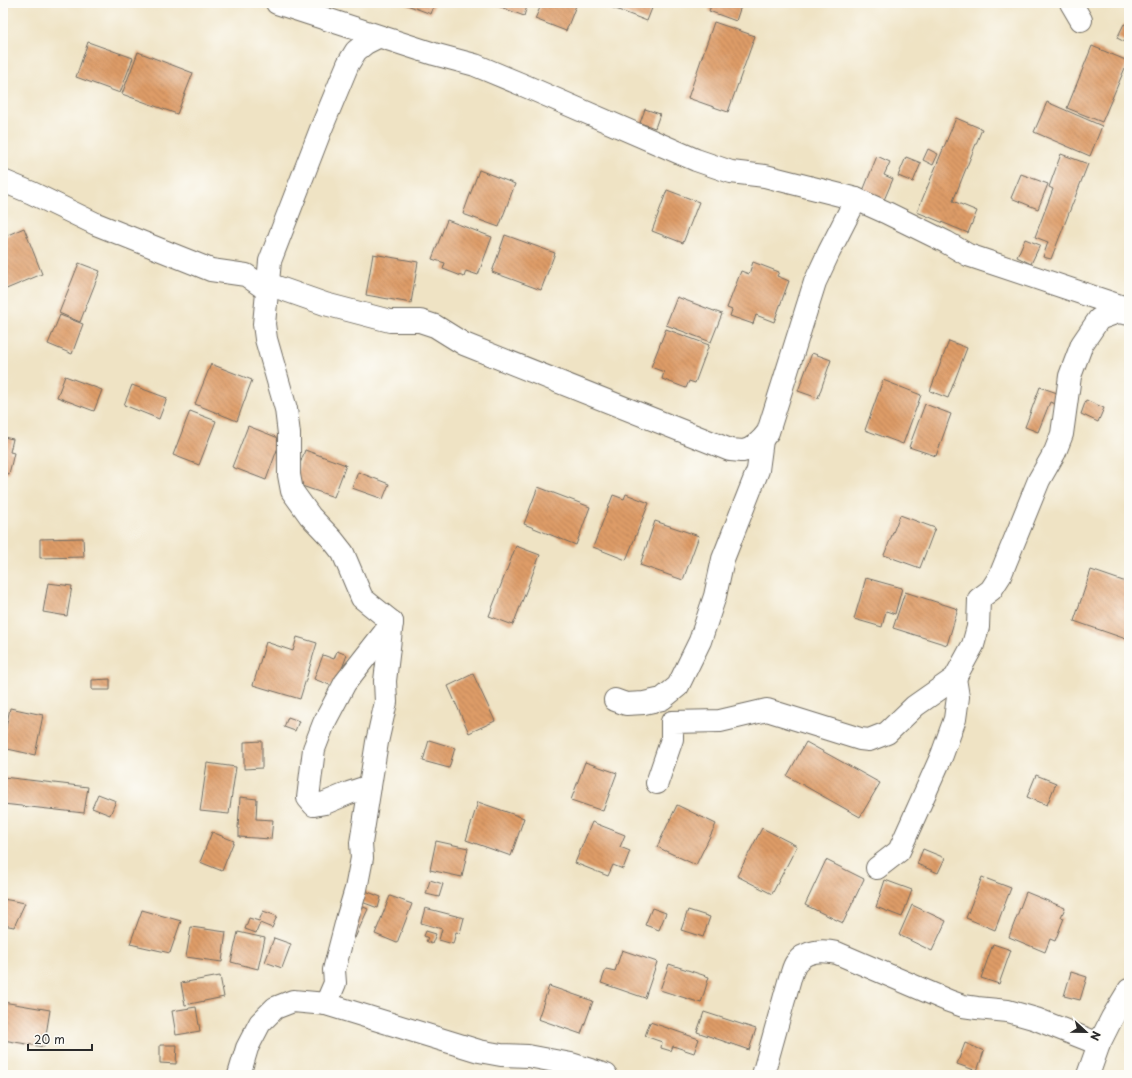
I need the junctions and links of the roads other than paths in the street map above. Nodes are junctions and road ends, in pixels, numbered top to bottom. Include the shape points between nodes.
1 (277, 3) edge
2 (378, 37) junction
3 (3, 181) edge
4 (856, 199) junction
5 (270, 261) junction
6 (246, 275) junction
7 (268, 287) junction
8 (1129, 309) edge
9 (1129, 314) edge
10 (762, 440) junction
11 (392, 622) junction
12 (954, 678) junction
13 (678, 686) junction
14 (615, 700) dead end
15 (672, 722) junction
16 (657, 783) dead end
17 (370, 786) junction
18 (877, 868) dead end
19 (1129, 990) edge
20 (326, 1004) junction
21 (1099, 1044) junction
22 (239, 1075) edge
23 (606, 1075) edge
24 (763, 1075) edge
25 (1088, 1075) edge

1 - 2 street
2 - 4 street via 475,65 696,160 731,172 765,176
2 - 5 street via 356,51 348,64
3 - 6 street via 96,224 211,270
4 - 8 street via 968,254
4 - 10 street via 815,282 768,432
5 - 6 street
5 - 7 street
6 - 7 street
7 - 10 street via 390,321 420,321 435,326 464,344 730,450 743,451 754,447
7 - 11 street via 264,324 286,409 292,491 343,553 362,598
9 - 12 street via 1118,312 1099,319 1082,344 1070,376 1062,434 1056,452 1039,480 1000,576 991,590 979,599 978,627 973,645
10 - 13 street via 758,470 723,559 715,596 700,641
11 - 17 street via 385,681 386,702
11 - 17 street via 345,683 324,723 314,749 308,798 314,805 325,803
12 - 15 street via 915,706 888,733 869,740 767,710 720,721
12 - 18 street via 958,697 955,718 942,755 899,851
13 - 14 street via 662,699 626,704
13 - 15 street
15 - 16 street via 672,739
17 - 20 street via 356,889 334,970 335,982
19 - 21 street
20 - 22 street via 293,1001 275,1008 260,1023 247,1048
20 - 23 street via 479,1051 571,1064
21 - 24 street via 1036,1019 1008,1011 963,1006 837,954 817,951 805,955 796,963
21 - 25 street

